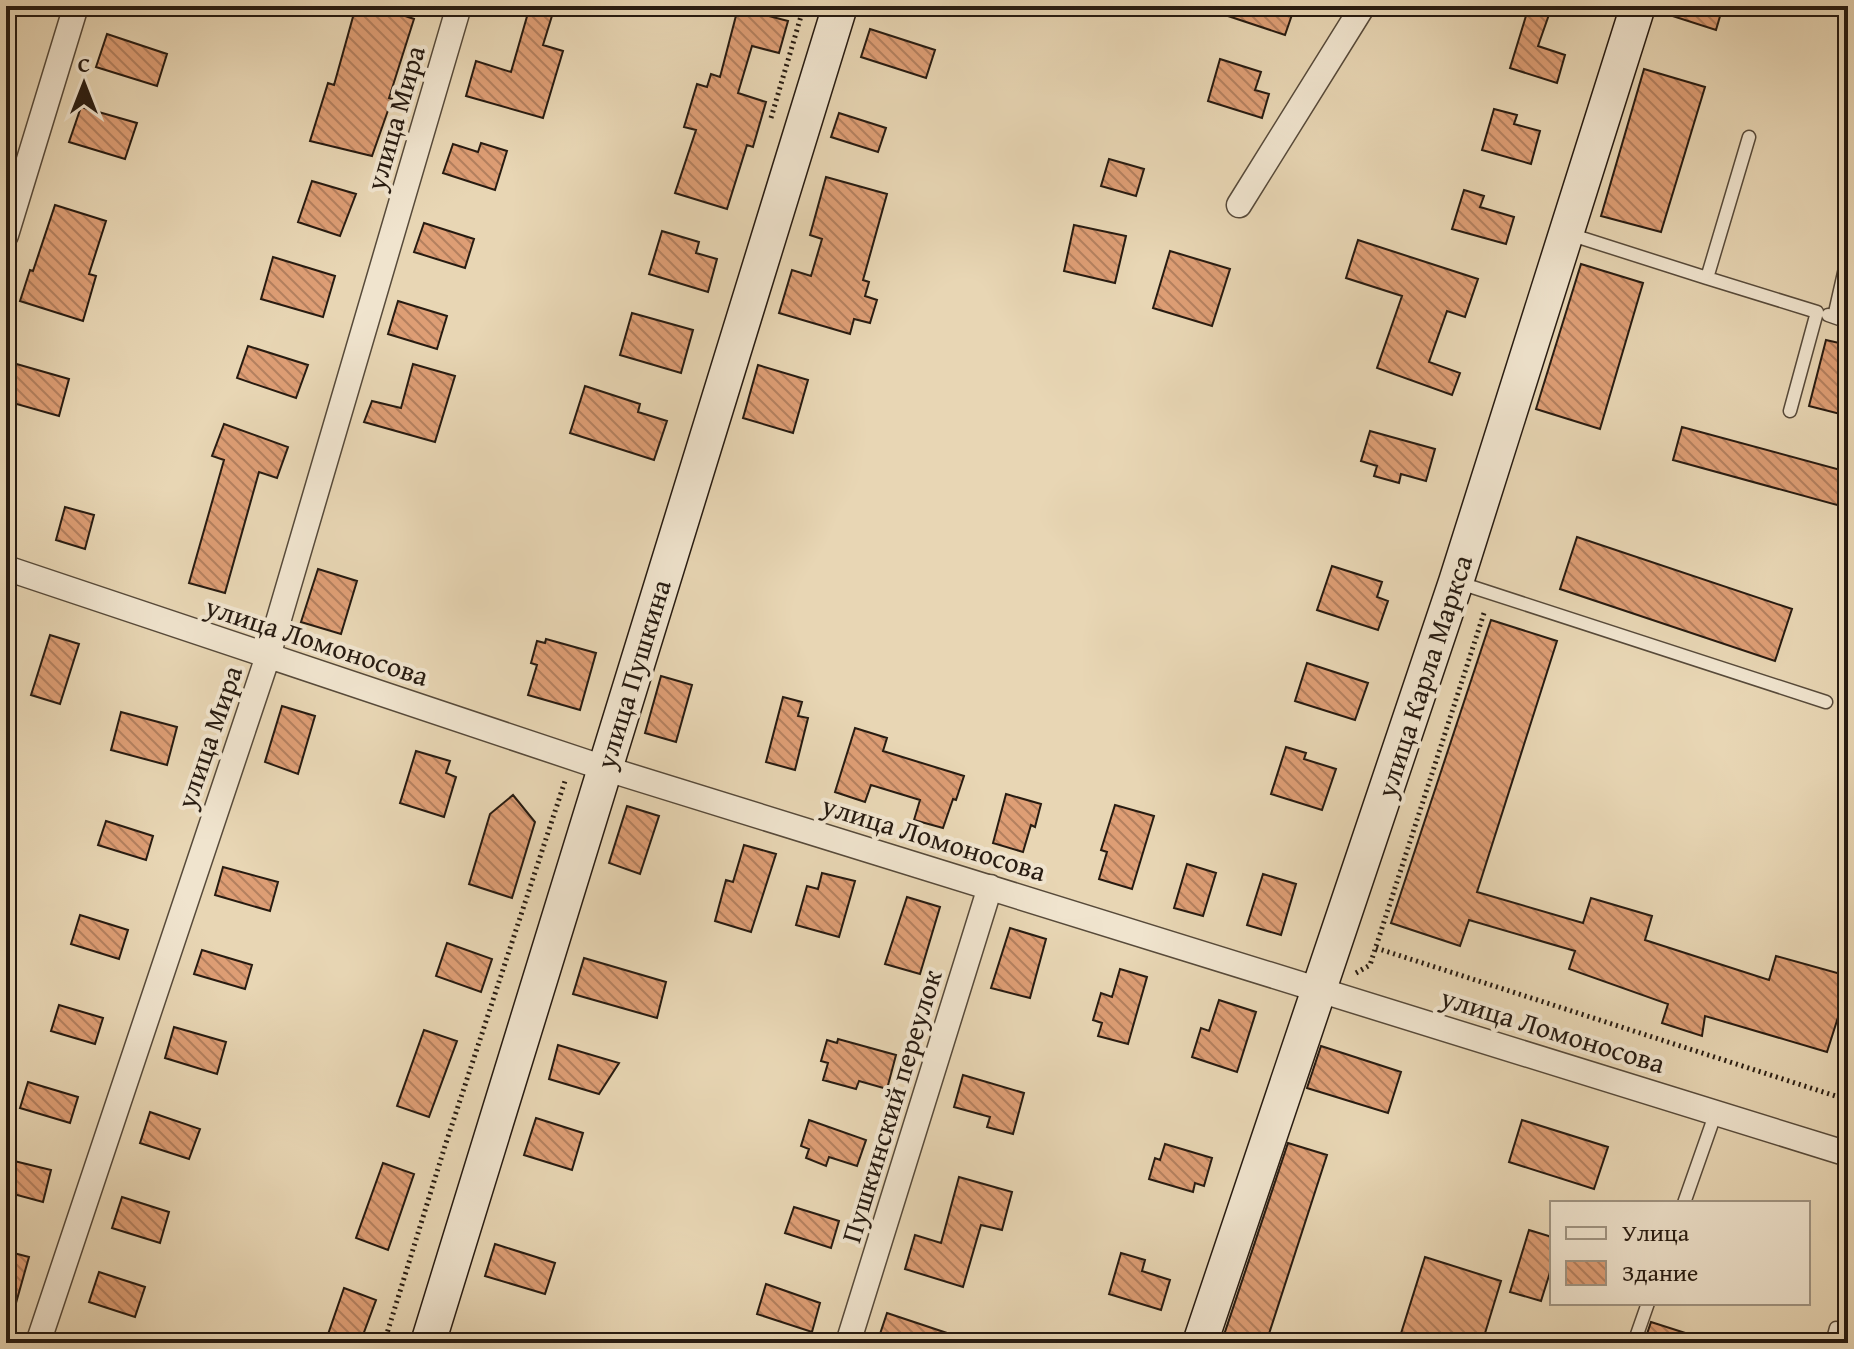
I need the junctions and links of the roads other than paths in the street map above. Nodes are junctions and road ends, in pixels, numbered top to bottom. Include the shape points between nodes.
1 (76, 6) edge
2 (459, 6) edge
3 (840, 6) edge
4 (1363, 6) edge
5 (1638, 6) edge
6 (1749, 137) dead end
7 (1239, 205) dead end
8 (1567, 233) junction
9 (6, 235) edge
10 (1848, 255) edge
11 (1707, 278) junction
12 (1817, 312) junction
13 (1834, 317) junction
14 (1848, 322) edge
15 (1790, 411) dead end
16 (6, 568) edge
17 (1456, 582) junction
18 (268, 656) junction
19 (1826, 702) dead end
20 (589, 762) junction
21 (990, 887) junction
22 (1320, 990) junction
23 (1716, 1112) junction
24 (1848, 1154) edge
25 (1685, 1201) edge
26 (1647, 1305) edge
27 (1848, 1331) edge
28 (38, 1343) edge
29 (428, 1343) edge
30 (848, 1343) edge
31 (1200, 1343) edge
32 (1634, 1343) edge
33 (1832, 1343) edge

1 - 9 street
2 - 18 street, улица Мира
3 - 20 main road, улица Пушкина
4 - 7 street
5 - 8 main road, улица Карла Маркса
6 - 11 lane
8 - 11 lane
8 - 17 main road, улица Карла Маркса
10 - 13 lane
11 - 12 lane
12 - 13 lane
12 - 15 lane
13 - 14 lane
16 - 18 street, улица Ломоносова
17 - 19 lane
17 - 22 main road, улица Карла Маркса
18 - 20 street, улица Ломоносова
18 - 28 street, улица Мира
20 - 21 street, улица Ломоносова
20 - 29 main road, улица Пушкина
21 - 22 street, улица Ломоносова
21 - 30 street, Пушкинский переулок
22 - 23 street, улица Ломоносова
22 - 31 main road, улица Карла Маркса
23 - 24 street, улица Ломоносова
23 - 25 lane
26 - 32 lane
27 - 33 lane via 1836,1328

